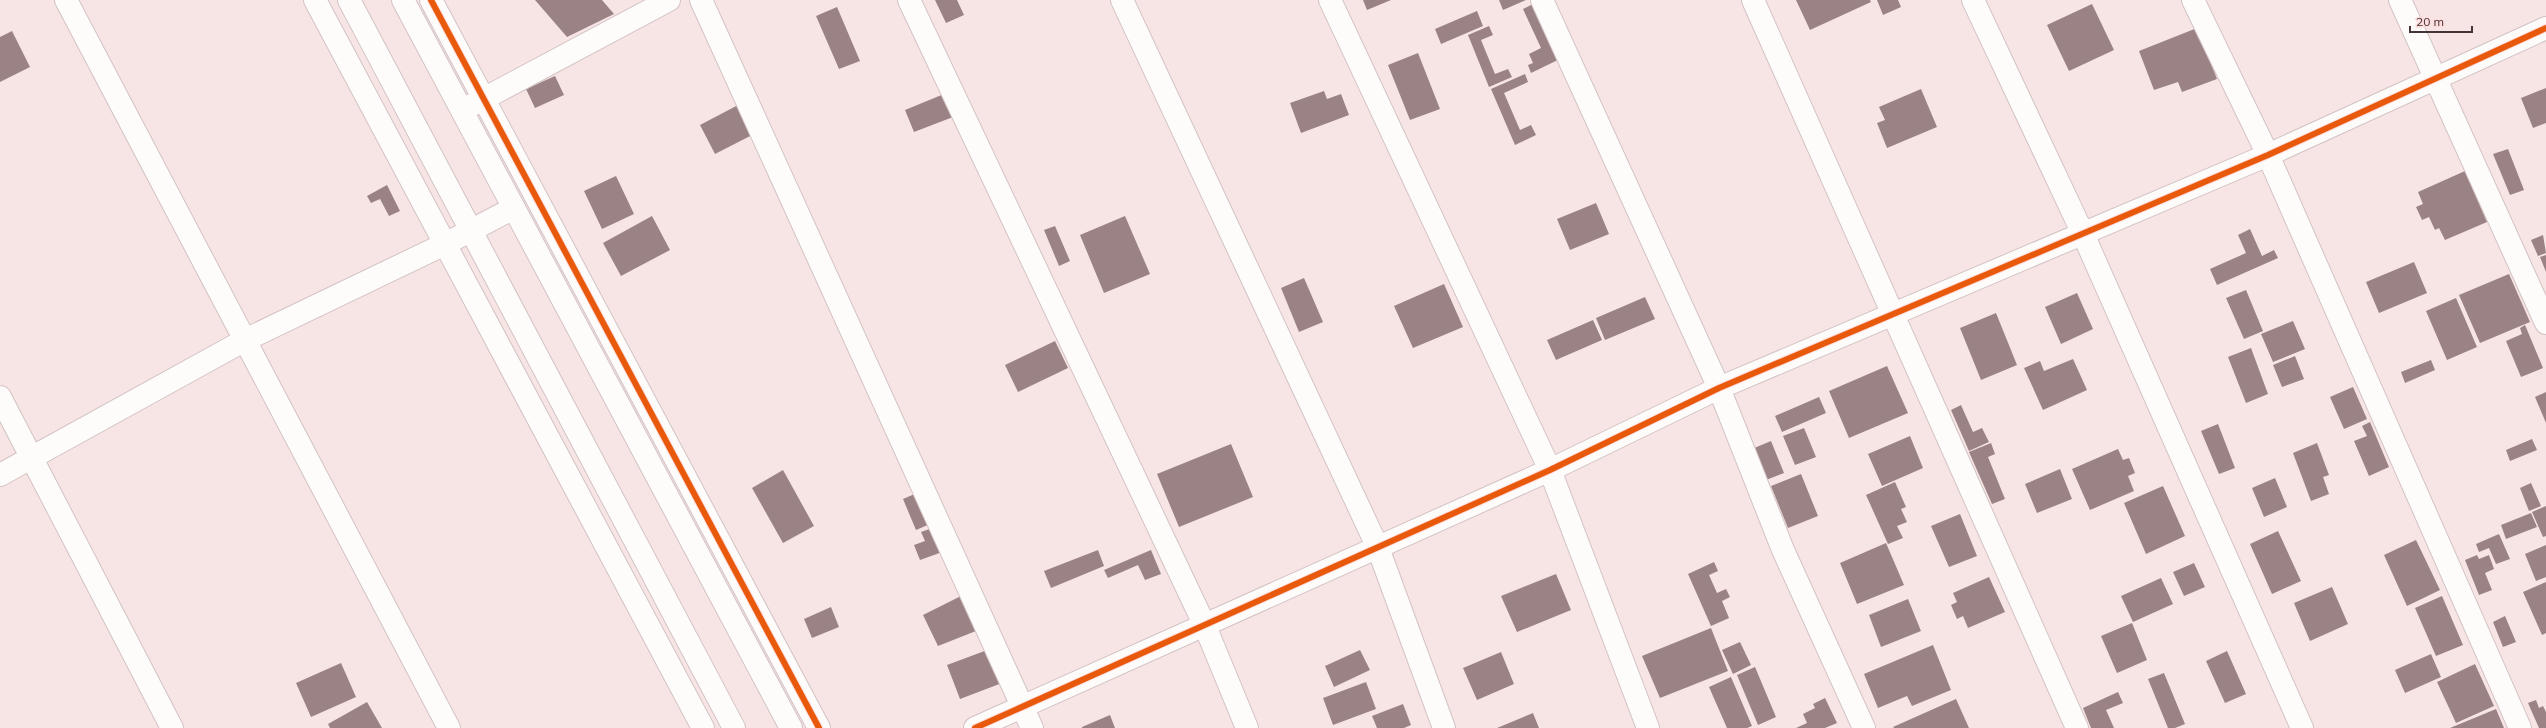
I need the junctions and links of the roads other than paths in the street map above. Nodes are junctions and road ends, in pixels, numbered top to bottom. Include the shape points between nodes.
1 (66, 0) edge
2 (315, 0) edge
3 (349, 0) edge
4 (403, 0) edge
5 (431, 0) edge
6 (669, 0) edge
7 (701, 0) edge
8 (909, 0) edge
9 (1122, 0) edge
10 (1330, 0) edge
11 (1542, 0) edge
12 (1753, 0) edge
13 (1973, 0) edge
14 (2193, 0) edge
15 (2400, 0) edge
16 (2546, 28) edge
17 (2437, 79) junction
18 (484, 98) junction
19 (462, 110) junction
20 (2268, 155) junction
21 (514, 208) junction
22 (470, 231) junction
23 (2083, 234) junction
24 (445, 244) junction
25 (1894, 314) junction
26 (2546, 323) edge
27 (245, 340) junction
28 (1719, 388) junction
29 (0, 397) edge
30 (32, 459) junction
31 (1550, 470) junction
32 (0, 475) edge
33 (1378, 548) junction
34 (1205, 626) junction
35 (1024, 706) junction
36 (172, 728) edge
37 (449, 728) edge
38 (703, 728) edge
39 (734, 728) edge
40 (791, 728) edge
41 (819, 728) edge
42 (975, 728) edge
43 (1032, 728) edge
44 (1247, 728) edge
45 (1444, 728) edge
46 (1648, 728) edge
47 (1864, 728) edge
48 (2077, 728) edge
49 (2302, 728) edge
50 (2520, 728) edge

1 - 27 street
2 - 24 street
3 - 22 street
4 - 19 street
5 - 18 street
6 - 18 street
7 - 35 street
8 - 34 street
9 - 33 street
10 - 31 street
11 - 28 street
12 - 25 street
13 - 23 street
14 - 20 street
15 - 17 street
16 - 17 street
17 - 20 street
17 - 26 street
18 - 19 street
18 - 41 street
19 - 21 street
20 - 23 street
20 - 50 street
21 - 22 street
21 - 40 street
22 - 24 street
22 - 39 street
23 - 25 street
23 - 49 street
24 - 27 street
24 - 38 street
25 - 28 street
25 - 48 street
27 - 30 street
27 - 37 street
28 - 31 street
28 - 47 street via 1783,550
29 - 30 street
30 - 32 street
30 - 36 street
31 - 33 street
31 - 46 street
33 - 34 street
33 - 45 street
34 - 35 street
34 - 44 street
35 - 42 street
35 - 43 street

